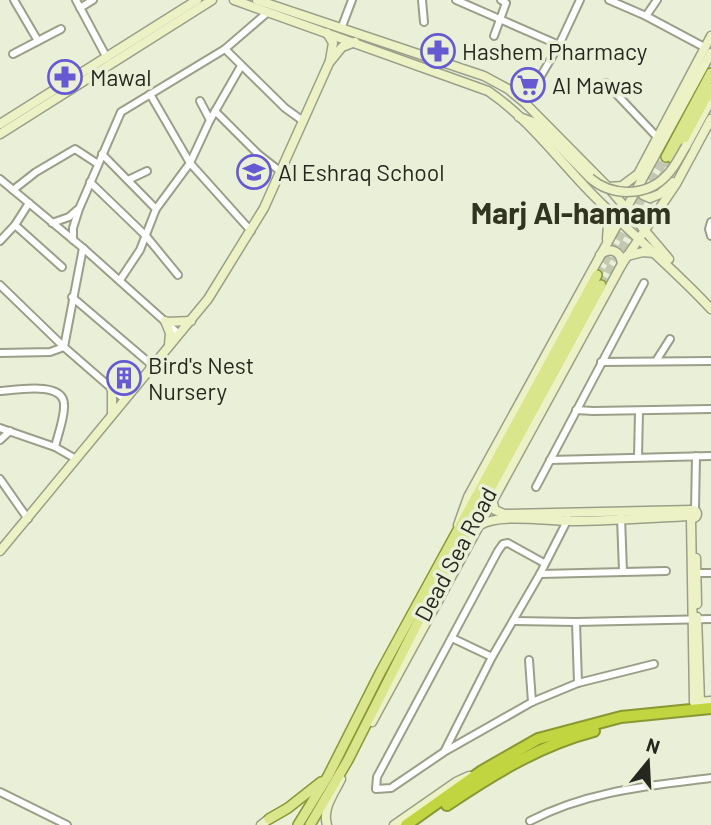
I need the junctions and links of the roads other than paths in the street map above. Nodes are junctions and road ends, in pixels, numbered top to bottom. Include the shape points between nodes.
1 (14, 0) edge
2 (76, 0) edge
3 (93, 0) edge
4 (197, 0) edge
5 (212, 0) edge
6 (234, 0) edge
7 (257, 0) edge
8 (352, 0) edge
9 (422, 0) edge
10 (456, 0) edge
11 (502, 0) edge
12 (580, 0) edge
13 (609, 0) edge
14 (657, 0) edge
15 (271, 6) edge
16 (80, 8) junction
17 (646, 16) junction
18 (500, 19) junction
19 (424, 22) dead end
20 (61, 29) dead end
21 (341, 29) junction
22 (326, 32) junction
23 (494, 36) dead end
24 (711, 36) edge
25 (38, 41) junction
26 (355, 42) junction
27 (559, 44) junction
28 (225, 49) junction
29 (708, 50) edge
30 (13, 54) dead end
31 (107, 58) junction
32 (330, 63) junction
33 (241, 65) junction
34 (711, 73) edge
35 (606, 83) dead end
36 (711, 88) edge
37 (150, 94) junction
38 (711, 100) edge
39 (200, 101) dead end
40 (525, 103) junction
41 (215, 111) junction
42 (519, 117) junction
43 (711, 119) edge
44 (210, 120) junction
45 (303, 121) junction
46 (0, 124) edge
47 (0, 135) edge
48 (657, 137) junction
49 (699, 141) junction
50 (102, 154) junction
51 (190, 163) junction
52 (98, 164) junction
53 (147, 171) dead end
54 (281, 172) junction
55 (0, 179) edge
56 (128, 180) junction
57 (90, 182) junction
58 (640, 186) junction
59 (608, 187) junction
60 (13, 190) junction
61 (29, 204) junction
62 (603, 204) junction
63 (79, 209) junction
64 (156, 209) junction
65 (627, 209) junction
66 (656, 214) junction
67 (621, 220) junction
68 (711, 222) edge
69 (52, 223) junction
70 (15, 225) junction
71 (251, 231) junction
72 (642, 234) junction
73 (146, 236) junction
74 (711, 236) edge
75 (73, 240) junction
76 (0, 241) edge
77 (653, 241) junction
78 (83, 248) junction
79 (602, 251) junction
80 (658, 255) junction
81 (624, 260) junction
82 (62, 267) dead end
83 (678, 274) junction
84 (178, 275) dead end
85 (597, 275) tunnel mouth
86 (120, 280) junction
87 (643, 283) dead end
88 (0, 285) edge
89 (601, 285) tunnel mouth
90 (72, 297) junction
91 (711, 309) edge
92 (191, 321) junction
93 (165, 322) junction
94 (179, 334) junction
95 (670, 339) dead end
96 (64, 347) junction
97 (169, 347) junction
98 (0, 354) edge
99 (656, 361) junction
100 (711, 361) edge
101 (601, 362) junction
102 (153, 366) junction
103 (135, 387) junction
104 (112, 389) junction
105 (0, 391) edge
106 (125, 400) junction
107 (711, 409) edge
108 (576, 410) junction
109 (639, 411) junction
110 (112, 416) junction
111 (0, 428) edge
112 (10, 431) junction
113 (0, 440) edge
114 (55, 447) junction
115 (696, 456) junction
116 (711, 456) edge
117 (638, 457) junction
118 (76, 459) junction
119 (550, 460) junction
120 (0, 479) edge
121 (536, 487) dead end
122 (492, 500) junction
123 (692, 514) junction
124 (621, 516) junction
125 (569, 517) junction
126 (28, 519) junction
127 (478, 527) junction
128 (456, 534) junction
129 (0, 551) edge
130 (544, 563) junction
131 (623, 572) junction
132 (667, 572) dead end
133 (693, 573) junction
134 (711, 573) edge
135 (540, 574) junction
136 (711, 618) edge
137 (695, 619) junction
138 (514, 621) junction
139 (576, 622) junction
140 (452, 638) junction
141 (492, 657) junction
142 (529, 660) dead end
143 (654, 664) dead end
144 (579, 684) junction
145 (711, 701) edge
146 (532, 702) junction
147 (697, 702) junction
148 (711, 708) edge
149 (711, 716) edge
150 (455, 731) junction
151 (579, 731) junction
152 (538, 739) junction
153 (464, 741) junction
154 (444, 752) junction
155 (482, 771) junction
156 (328, 776) junction
157 (711, 778) edge
158 (0, 792) edge
159 (269, 819) joint
160 (530, 821) dead end
161 (67, 825) edge
162 (261, 825) edge
163 (298, 825) edge
164 (310, 825) edge
165 (327, 825) edge
166 (394, 825) edge
167 (406, 825) edge
168 (418, 825) edge

1 - 25 street
2 - 16 street
3 - 16 street
4 - 31 street
5 - 47 street
6 - 15 street
7 - 15 street
8 - 21 street
9 - 19 street
10 - 18 street
11 - 18 street via 506,4
12 - 27 street
13 - 17 street
14 - 17 street
15 - 21 street
15 - 22 street
15 - 28 street
16 - 31 street
17 - 29 street
18 - 23 street
18 - 27 street
20 - 25 street
21 - 40 street via 484,76
22 - 26 street
22 - 32 street via 333,43
24 - 29 street
25 - 30 street
26 - 32 street via 342,47
26 - 42 street via 475,85 502,100
27 - 40 street
28 - 33 street
28 - 37 street
29 - 48 street
29 - 58 street
31 - 46 street
32 - 45 street
33 - 41 street
33 - 45 street
34 - 36 main road via 669,158
35 - 48 street
37 - 50 street via 121,112
37 - 51 street
38 - 42 street, bridge via 670,173 660,182 631,192 600,186 536,124
39 - 44 street
40 - 59 street
41 - 44 street
41 - 54 street
42 - 62 street
43 - 49 street
44 - 51 street
45 - 54 street
48 - 59 street via 635,179
49 - 58 street via 660,194 646,197
49 - 66 street, Dead Sea Road
50 - 52 street
50 - 56 street
51 - 64 street
51 - 71 street
52 - 57 street
52 - 60 street via 75,149
53 - 56 street
54 - 71 street
55 - 60 street
56 - 64 street
57 - 63 street
57 - 73 street
58 - 65 street
59 - 65 street
60 - 61 street
61 - 69 street
61 - 70 street
62 - 67 street
62 - 79 street via 608,225
63 - 69 street
63 - 75 street
64 - 73 street
65 - 67 street
65 - 72 street
66 - 72 street, Dead Sea Road
66 - 77 street
67 - 72 street
67 - 79 street
68 - 74 street
69 - 75 street
70 - 76 street
70 - 82 street
71 - 92 street
72 - 77 street
72 - 80 street
72 - 81 street, Dead Sea Road
73 - 84 street
73 - 86 street
75 - 78 street
77 - 83 street
78 - 86 street
78 - 90 street
79 - 81 street via 613,251
79 - 128 street via 468,497
80 - 81 street via 643,252
80 - 83 street
81 - 122 street, Dead Sea Road
83 - 91 street
85 - 128 main road
86 - 93 street
87 - 101 street
88 - 96 street
89 - 164 main road, Dead Sea Road
90 - 96 street
90 - 102 street
92 - 93 street
92 - 94 street
93 - 94 street
93 - 97 street
94 - 97 street
95 - 99 street
96 - 98 street
96 - 104 street
97 - 102 street
99 - 100 street
99 - 101 street
101 - 108 street
102 - 103 street
103 - 104 street
103 - 106 street
104 - 106 street
104 - 110 street
105 - 114 street via 50,389 60,394 64,408
106 - 110 street
107 - 109 street
108 - 109 street
108 - 119 street
109 - 117 street
110 - 118 street
111 - 112 street
112 - 113 street
112 - 114 street
114 - 118 street
115 - 116 street
115 - 117 street
115 - 123 street
117 - 119 street
118 - 126 street
119 - 121 street
120 - 126 street
122 - 125 street via 495,510 504,514
122 - 127 street, Dead Sea Road
123 - 124 street
123 - 133 street
124 - 125 street
124 - 131 street
125 - 127 street via 492,520
125 - 130 street
126 - 129 street
127 - 165 street, Dead Sea Road via 328,804
128 - 156 main road
130 - 135 street
130 - 140 street via 503,544
131 - 132 street
131 - 135 street
133 - 134 street
133 - 137 street
135 - 138 street
136 - 137 street
137 - 139 street
137 - 147 street
138 - 139 street
138 - 141 street
139 - 144 street
140 - 141 street
140 - 154 street via 377,777 391,788
141 - 150 street
142 - 146 street
143 - 144 street
144 - 146 street
145 - 147 street
146 - 153 street
147 - 152 highway via 607,714
148 - 151 highway via 637,714
149 - 151 highway
150 - 153 street
150 - 154 street
151 - 152 highway
151 - 168 highway via 505,767
152 - 155 highway
153 - 154 street
155 - 166 street via 456,782
155 - 167 highway
156 - 159 main road
156 - 163 main road
157 - 160 street via 593,796
158 - 161 street
159 - 162 street

